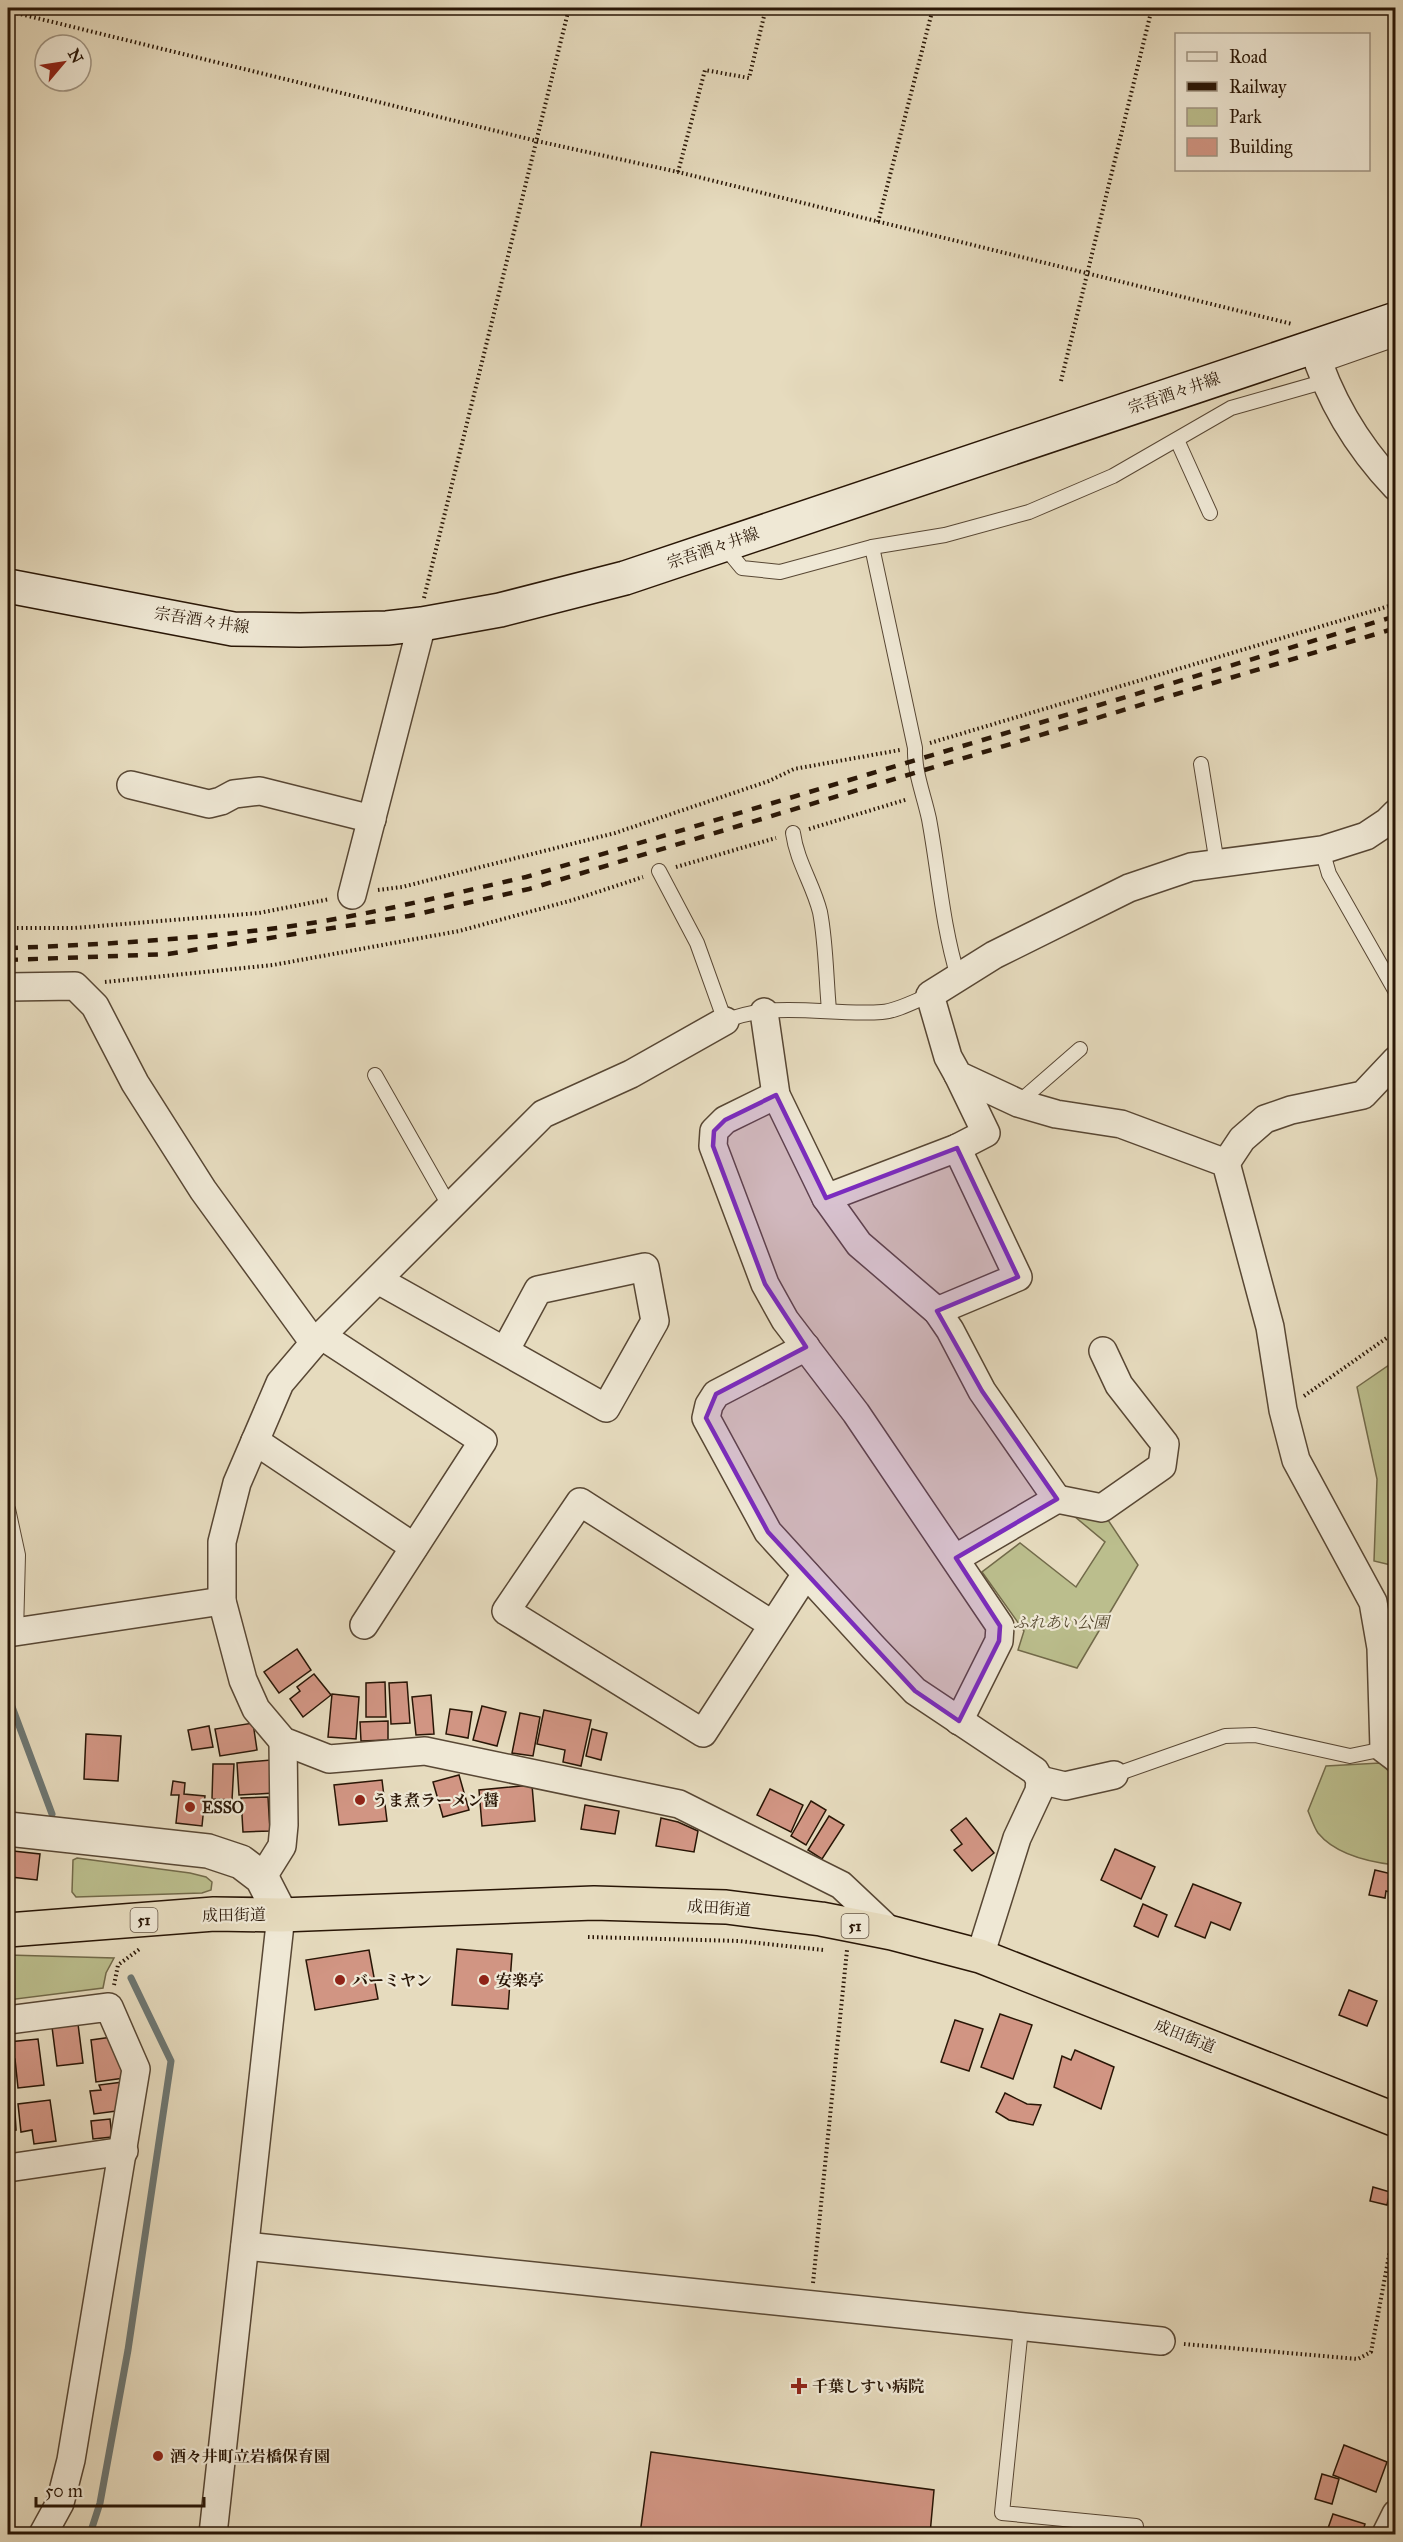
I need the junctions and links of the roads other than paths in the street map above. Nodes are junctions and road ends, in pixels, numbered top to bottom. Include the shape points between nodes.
1 (1395, 320) edge
2 (1395, 339) edge
3 (1310, 346) junction
4 (1177, 440) junction
5 (1395, 487) edge
6 (1210, 513) dead end
7 (723, 544) junction
8 (872, 547) junction
9 (8, 586) edge
10 (422, 624) junction
11 (1201, 764) dead end
12 (132, 785) dead end
13 (1395, 813) edge
14 (372, 819) junction
15 (793, 833) road end
16 (1322, 850) junction
17 (1217, 864) junction
18 (659, 871) road end
19 (352, 895) road end
20 (958, 977) junction
21 (8, 987) edge
22 (1395, 992) edge
23 (930, 995) junction
24 (829, 1010) junction
25 (764, 1012) junction
26 (725, 1021) junction
27 (1080, 1049) dead end
28 (1395, 1060) edge
29 (375, 1075) dead end
30 (958, 1075) junction
31 (776, 1095) junction
32 (1018, 1103) junction
33 (957, 1148) junction
34 (1226, 1163) junction
35 (826, 1198) junction
36 (450, 1207) junction
37 (378, 1280) junction
38 (937, 1311) junction
39 (318, 1339) junction
40 (806, 1347) junction
41 (505, 1351) junction
42 (1103, 1351) dead end
43 (255, 1441) junction
44 (1056, 1499) junction
45 (8, 1509) edge
46 (414, 1547) junction
47 (956, 1558) junction
48 (806, 1574) junction
49 (222, 1601) junction
50 (364, 1624) dead end
51 (773, 1625) junction
52 (12, 1633) edge
53 (959, 1721) junction
54 (283, 1741) junction
55 (1390, 1753) edge
56 (1114, 1775) joint
57 (1040, 1780) junction
58 (8, 1829) edge
59 (262, 1878) junction
60 (281, 1915) junction
61 (8, 1930) edge
62 (892, 1933) junction
63 (980, 1956) junction
64 (8, 2020) edge
65 (1395, 2120) edge
66 (124, 2151) junction
67 (8, 2168) edge
68 (245, 2246) junction
69 (1020, 2328) junction
70 (1161, 2341) road end
71 (1395, 2514) edge
72 (43, 2535) edge
73 (213, 2535) edge
74 (1136, 2535) edge
75 (1386, 2535) edge

1 - 3 main road, 宗吾酒々井線
2 - 3 lane
3 - 4 lane via 1319,383 1231,408
3 - 5 street via 1349,427 1369,459
3 - 7 main road, 宗吾酒々井線
4 - 6 lane
4 - 8 lane via 1113,476 1029,512 945,536
7 - 8 lane via 742,568 780,572
7 - 10 main road, 宗吾酒々井線 via 573,592
8 - 20 lane via 915,747 943,919
9 - 10 main road, 宗吾酒々井線 via 232,629 387,628
10 - 14 street
11 - 17 lane
12 - 14 street via 209,804 234,794 260,791
13 - 16 street via 1366,836
14 - 19 street
15 - 24 lane via 796,854 816,896 820,915
16 - 17 street
16 - 22 lane via 1329,874
17 - 20 street via 1191,867 1129,888
18 - 26 lane via 697,943
20 - 23 street
21 - 39 street via 75,986 95,1006 135,1083 203,1190
23 - 24 lane via 883,1012
23 - 30 street via 948,1057
24 - 25 lane
25 - 26 lane via 745,1013
25 - 31 street
26 - 36 street via 632,1074 543,1114
27 - 32 lane
28 - 34 street via 1363,1095 1265,1119 1242,1139
29 - 36 lane
30 - 32 street
30 - 33 street via 986,1133
31 - 35 street
31 - 40 street via 725,1120 714,1131 713,1146 765,1284
32 - 34 street via 1121,1125
33 - 35 street
33 - 38 street via 1018,1276
34 - 55 street via 1270,1327 1283,1410 1296,1460 1373,1602
35 - 38 street via 859,1244
36 - 37 street
37 - 39 street
37 - 41 street
38 - 44 street via 982,1391
39 - 43 street via 280,1383
39 - 46 street via 483,1441
40 - 47 street
40 - 48 street via 716,1394 706,1418 768,1532
41 - 41 street via 606,1408 655,1322 645,1267 538,1290
42 - 44 street via 1119,1385 1165,1444 1162,1466 1102,1508
43 - 46 street
43 - 49 street via 237,1483 222,1542
44 - 47 street
45 - 52 lane via 18,1555
46 - 50 street
47 - 53 street via 1000,1626 999,1641
48 - 51 street
48 - 53 street via 915,1691
49 - 52 street
49 - 54 street via 243,1680 256,1709
51 - 51 street via 703,1733 506,1611 580,1502
53 - 57 street via 1035,1772
54 - 59 street via 282,1846
54 - 62 street via 329,1759 425,1751 679,1804 841,1885
55 - 56 lane via 1350,1756 1255,1735 1225,1736
56 - 57 street via 1065,1786
57 - 63 street via 1039,1791 1017,1838
58 - 59 main road via 208,1851 241,1862
59 - 60 main road
60 - 61 highway, 成田街道 / 51 via 214,1914
60 - 62 highway, 成田街道 / 51 via 594,1903 726,1907 821,1919 852,1944
60 - 68 street
62 - 63 highway, 成田街道 / 51
63 - 65 highway, 成田街道 / 51
64 - 66 street via 109,2007 136,2069
66 - 67 street
66 - 72 street via 71,2460 60,2503
68 - 69 street
68 - 73 street
69 - 70 street
69 - 74 lane via 1002,2513 1136,2526
71 - 75 street

